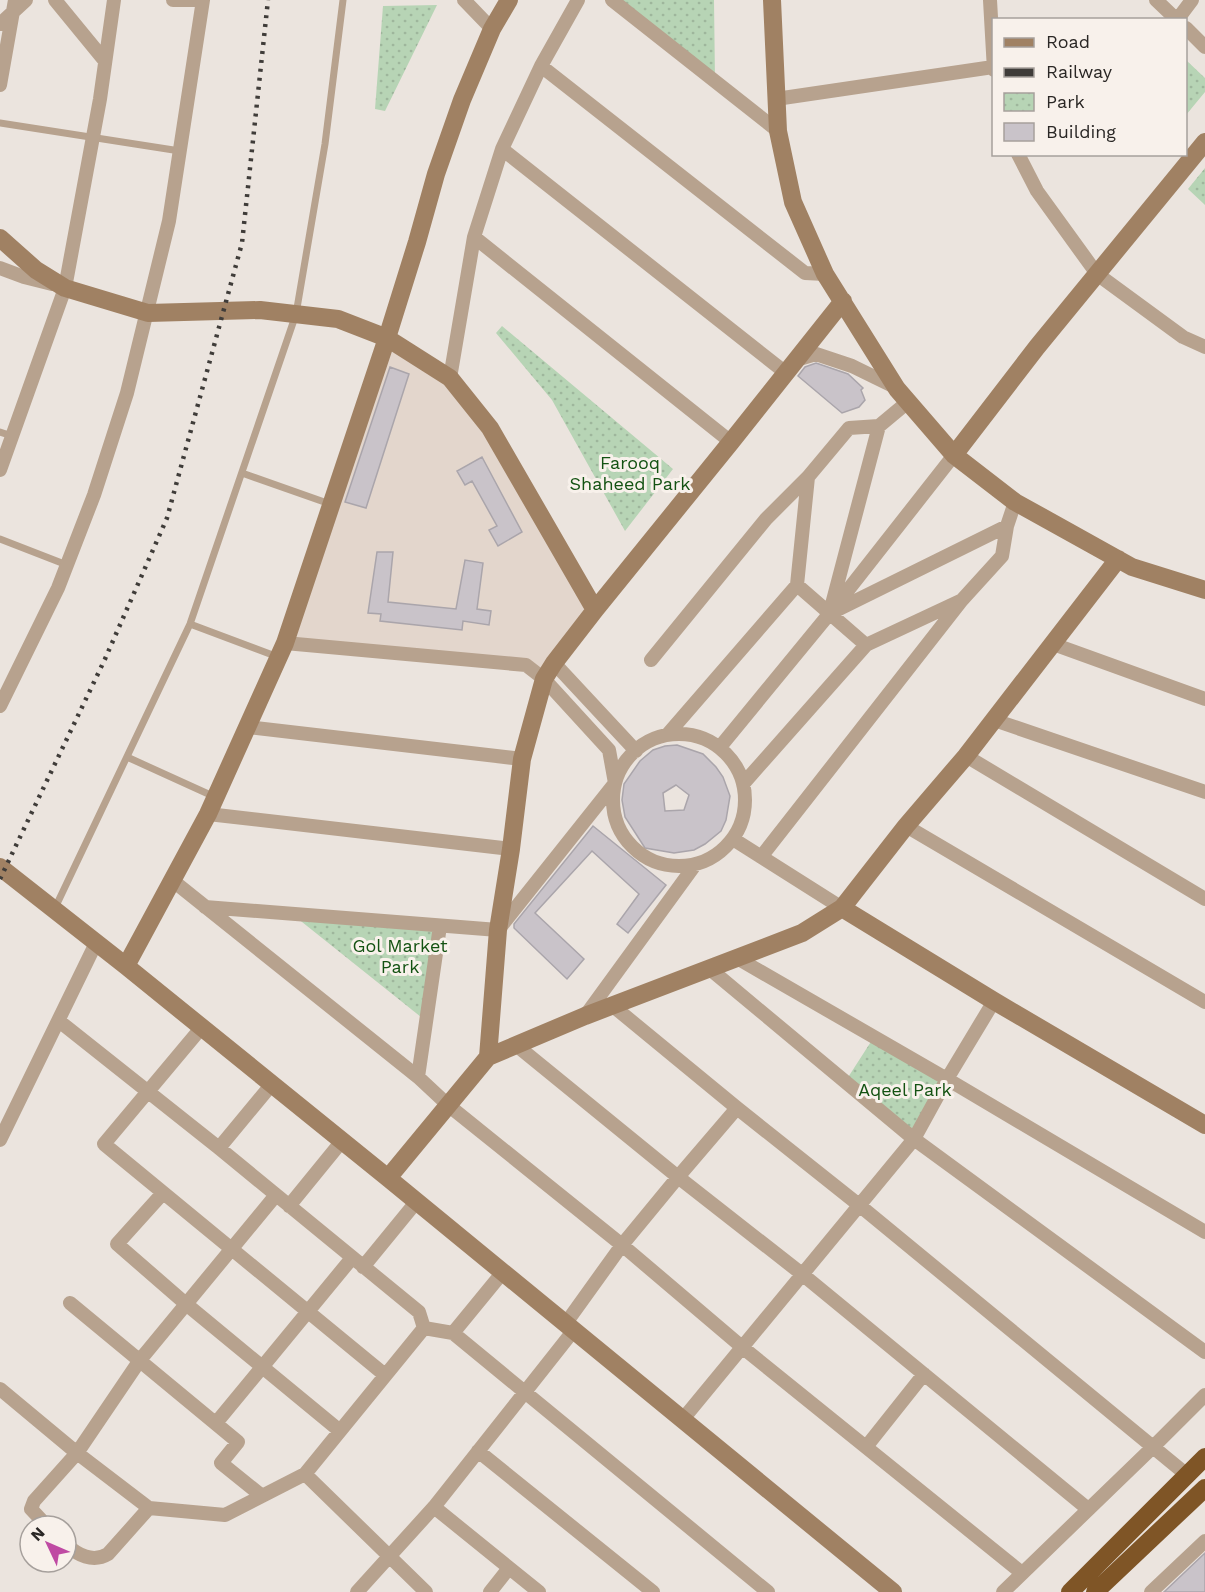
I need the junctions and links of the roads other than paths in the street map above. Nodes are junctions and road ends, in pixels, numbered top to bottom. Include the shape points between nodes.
1 (26, 0) edge
2 (55, 0) edge
3 (114, 0) edge
4 (173, 0) edge
5 (203, 0) edge
6 (343, 0) edge
7 (464, 0) edge
8 (509, 0) edge
9 (578, 0) edge
10 (612, 0) edge
11 (771, 0) edge
12 (990, 0) edge
13 (1156, 0) edge
14 (1192, 0) edge
15 (14, 6) edge
16 (1175, 18) edge
17 (1178, 18) edge
18 (0, 24) edge
19 (492, 29) junction
20 (1187, 30) edge
21 (992, 46) edge
22 (1205, 47) edge
23 (105, 61) junction
24 (541, 66) junction
25 (992, 69) edge
26 (0, 85) edge
27 (776, 99) junction
28 (0, 123) edge
29 (778, 131) junction
30 (93, 137) junction
31 (1205, 142) edge
32 (502, 149) junction
33 (180, 151) junction
34 (1019, 156) edge
35 (474, 237) junction
36 (0, 238) edge
37 (0, 268) edge
38 (825, 274) junction
39 (1097, 274) junction
40 (65, 288) junction
41 (843, 301) junction
42 (148, 313) junction
43 (296, 314) junction
44 (387, 338) junction
45 (1205, 347) edge
46 (791, 366) junction
47 (450, 378) junction
48 (903, 395) junction
49 (879, 426) junction
50 (6, 434) edge
51 (731, 442) junction
52 (954, 455) junction
53 (0, 470) edge
54 (242, 473) junction
55 (808, 477) junction
56 (1015, 502) junction
57 (331, 504) junction
58 (1008, 526) junction
59 (0, 538) edge
60 (1118, 559) junction
61 (67, 565) junction
62 (797, 585) junction
63 (1205, 590) edge
64 (962, 600) junction
65 (595, 610) junction
66 (830, 613) junction
67 (190, 624) junction
68 (1053, 644) junction
69 (866, 645) junction
70 (282, 650) junction
71 (651, 660) dead end
72 (554, 663) junction
73 (544, 679) junction
74 (1205, 699) edge
75 (0, 706) edge
76 (994, 720) junction
77 (248, 727) junction
78 (667, 735) junction
79 (720, 747) junction
80 (636, 751) junction
81 (966, 756) junction
82 (127, 757) junction
83 (522, 759) junction
84 (615, 783) junction
85 (743, 784) junction
86 (1205, 792) edge
87 (211, 806) junction
88 (906, 826) junction
89 (733, 839) junction
90 (511, 849) junction
91 (761, 857) junction
92 (695, 865) junction
93 (0, 867) edge
94 (172, 880) junction
95 (1205, 900) edge
96 (205, 907) junction
97 (842, 908) junction
98 (54, 910) junction
99 (440, 926) junction
100 (498, 930) junction
101 (96, 943) junction
102 (737, 958) junction
103 (126, 966) junction
104 (710, 969) junction
105 (994, 1000) junction
106 (1205, 1002) edge
107 (614, 1006) junction
108 (585, 1016) junction
109 (59, 1021) junction
110 (202, 1027) junction
111 (516, 1045) junction
112 (488, 1057) junction
113 (418, 1077) junction
114 (947, 1079) junction
115 (273, 1084) junction
116 (148, 1092) junction
117 (448, 1105) junction
118 (737, 1108) junction
119 (1205, 1125) edge
120 (914, 1139) junction
121 (0, 1140) edge
122 (342, 1141) junction
123 (219, 1148) junction
124 (678, 1177) junction
125 (388, 1178) junction
126 (163, 1193) junction
127 (276, 1195) junction
128 (417, 1202) junction
129 (859, 1205) junction
130 (289, 1206) junction
131 (1205, 1232) edge
132 (622, 1245) junction
133 (231, 1249) junction
134 (352, 1258) junction
135 (363, 1267) junction
136 (503, 1272) junction
137 (802, 1274) junction
138 (70, 1303) dead end
139 (186, 1304) junction
140 (308, 1312) junction
141 (570, 1326) junction
142 (424, 1328) junction
143 (453, 1333) junction
144 (742, 1347) junction
145 (1205, 1352) edge
146 (140, 1360) junction
147 (263, 1367) junction
148 (924, 1374) junction
149 (385, 1375) junction
150 (0, 1389) edge
151 (524, 1392) junction
152 (1205, 1395) edge
153 (683, 1419) junction
154 (216, 1423) junction
155 (340, 1431) junction
156 (866, 1447) junction
157 (1153, 1447) junction
158 (478, 1451) junction
159 (77, 1453) junction
160 (1205, 1457) edge
161 (305, 1474) junction
162 (1187, 1475) junction
163 (1205, 1488) edge
164 (262, 1496) junction
165 (434, 1507) junction
166 (149, 1508) junction
167 (1088, 1509) junction
168 (35, 1514) edge
169 (1205, 1541) edge
170 (78, 1554) edge
171 (388, 1556) junction
172 (509, 1568) junction
173 (1022, 1573) junction
174 (359, 1591) edge
175 (1099, 1591) edge
176 (426, 1592) edge
177 (490, 1592) edge
178 (539, 1592) edge
179 (653, 1592) edge
180 (768, 1592) edge
181 (893, 1592) edge
182 (1003, 1592) edge
183 (1070, 1592) edge
184 (1151, 1592) edge

1 - 15 street
2 - 23 street
3 - 23 street
4 - 5 street
5 - 33 street
6 - 43 lane via 325,144
7 - 19 street
8 - 19 street
9 - 24 street
10 - 29 street
11 - 27 street
12 - 21 street
13 - 16 street
14 - 17 street
15 - 18 street
15 - 26 street
19 - 44 street via 436,174
20 - 22 street
23 - 30 street
24 - 32 street
24 - 38 street via 805,273
25 - 27 street
27 - 29 street
28 - 30 lane
29 - 38 street via 793,202
30 - 33 lane
30 - 40 street
31 - 39 street
32 - 35 street
32 - 46 street
33 - 42 street
34 - 39 street via 1037,191
35 - 47 street
35 - 51 street
36 - 40 street via 36,270
37 - 40 street
38 - 41 street
39 - 45 street via 1183,338
39 - 52 street
40 - 42 street
40 - 50 street
41 - 46 street
41 - 48 street
42 - 43 street via 260,310
42 - 61 street via 124,404
43 - 44 street via 338,319
43 - 54 lane
44 - 47 street
44 - 57 street
46 - 48 street via 816,354 852,366
46 - 51 street
47 - 65 street via 490,428
48 - 49 street
48 - 52 street
49 - 55 street via 849,428
49 - 66 street
50 - 53 street
51 - 65 street
52 - 56 street
52 - 66 street
54 - 57 lane
54 - 67 lane
55 - 62 street
55 - 71 street via 766,519
56 - 58 street
56 - 60 street
57 - 70 street
58 - 64 street via 1002,556
58 - 66 street
59 - 61 lane
60 - 63 street
60 - 68 street
61 - 75 street
62 - 66 street
62 - 78 street
64 - 69 street
64 - 91 street
65 - 72 street
66 - 69 street
66 - 79 street
67 - 70 lane
67 - 82 lane
68 - 74 street
68 - 76 street
69 - 85 street
70 - 73 street via 526,664
70 - 77 street
72 - 73 street
72 - 80 street
73 - 83 street
73 - 84 street via 609,750
76 - 81 street
76 - 86 street
77 - 83 street
77 - 87 street
78 - 79 street via 682,734
78 - 80 street via 646,742
79 - 85 street via 736,767
80 - 84 street via 627,759
81 - 88 street
81 - 95 street
82 - 87 lane
82 - 98 lane
83 - 90 street
84 - 92 street via 612,807 627,843 645,858 667,866
84 - 100 street
85 - 89 street via 745,807
87 - 90 street
87 - 94 street
88 - 97 street
88 - 106 street
89 - 91 street
89 - 92 street via 716,855
90 - 100 street
91 - 97 street
92 - 108 street
93 - 98 street
94 - 96 street
94 - 103 street
96 - 99 street
96 - 113 street
97 - 102 street via 802,933
97 - 105 street
98 - 101 street
99 - 100 street
99 - 113 street
100 - 112 street
101 - 103 street
101 - 109 street
102 - 104 street
102 - 114 street
103 - 110 street
104 - 107 street
104 - 120 street
105 - 114 street
105 - 119 street
107 - 108 street
107 - 118 street
108 - 111 street
109 - 116 street
109 - 121 street
110 - 115 street
110 - 116 street
111 - 112 street
111 - 124 street
112 - 117 street
113 - 117 street
114 - 120 street
114 - 131 street
115 - 122 street
115 - 123 street
116 - 123 street
116 - 126 street via 104,1144
117 - 125 street
117 - 132 street
118 - 124 street
118 - 129 street
120 - 129 street
120 - 145 street
122 - 125 street
122 - 130 street
123 - 127 street
124 - 132 street
124 - 137 street
125 - 128 street
126 - 133 street
126 - 139 street via 117,1244
127 - 130 street
127 - 133 street
128 - 135 street
128 - 136 street
129 - 137 street
129 - 157 street
130 - 134 street
132 - 141 street
132 - 144 street
133 - 139 street
133 - 140 street
134 - 135 street
134 - 140 street
135 - 142 street via 419,1312
136 - 141 street
136 - 143 street
137 - 144 street
137 - 148 street
138 - 146 street
139 - 146 street
139 - 147 street
140 - 147 street
140 - 149 street
141 - 151 street
141 - 153 street
142 - 143 street
142 - 149 street
143 - 151 street
144 - 153 street
144 - 156 street
146 - 154 street
146 - 159 street
147 - 154 street
147 - 155 street
148 - 156 street
148 - 167 street
149 - 155 street
150 - 159 street
151 - 158 street
151 - 180 street
152 - 157 street
153 - 181 street
154 - 164 street via 238,1442 221,1463
155 - 161 street
156 - 173 street
157 - 162 street
157 - 167 street
158 - 165 street
158 - 179 street
159 - 166 street
159 - 168 street via 32,1505
160 - 162 highway
161 - 164 street
161 - 171 street
162 - 183 highway
163 - 175 highway
164 - 166 street via 225,1515
165 - 171 street
165 - 172 street
166 - 170 street via 102,1558
167 - 173 street
169 - 184 street
171 - 174 street
171 - 176 street
172 - 177 street
172 - 178 street
173 - 182 street

